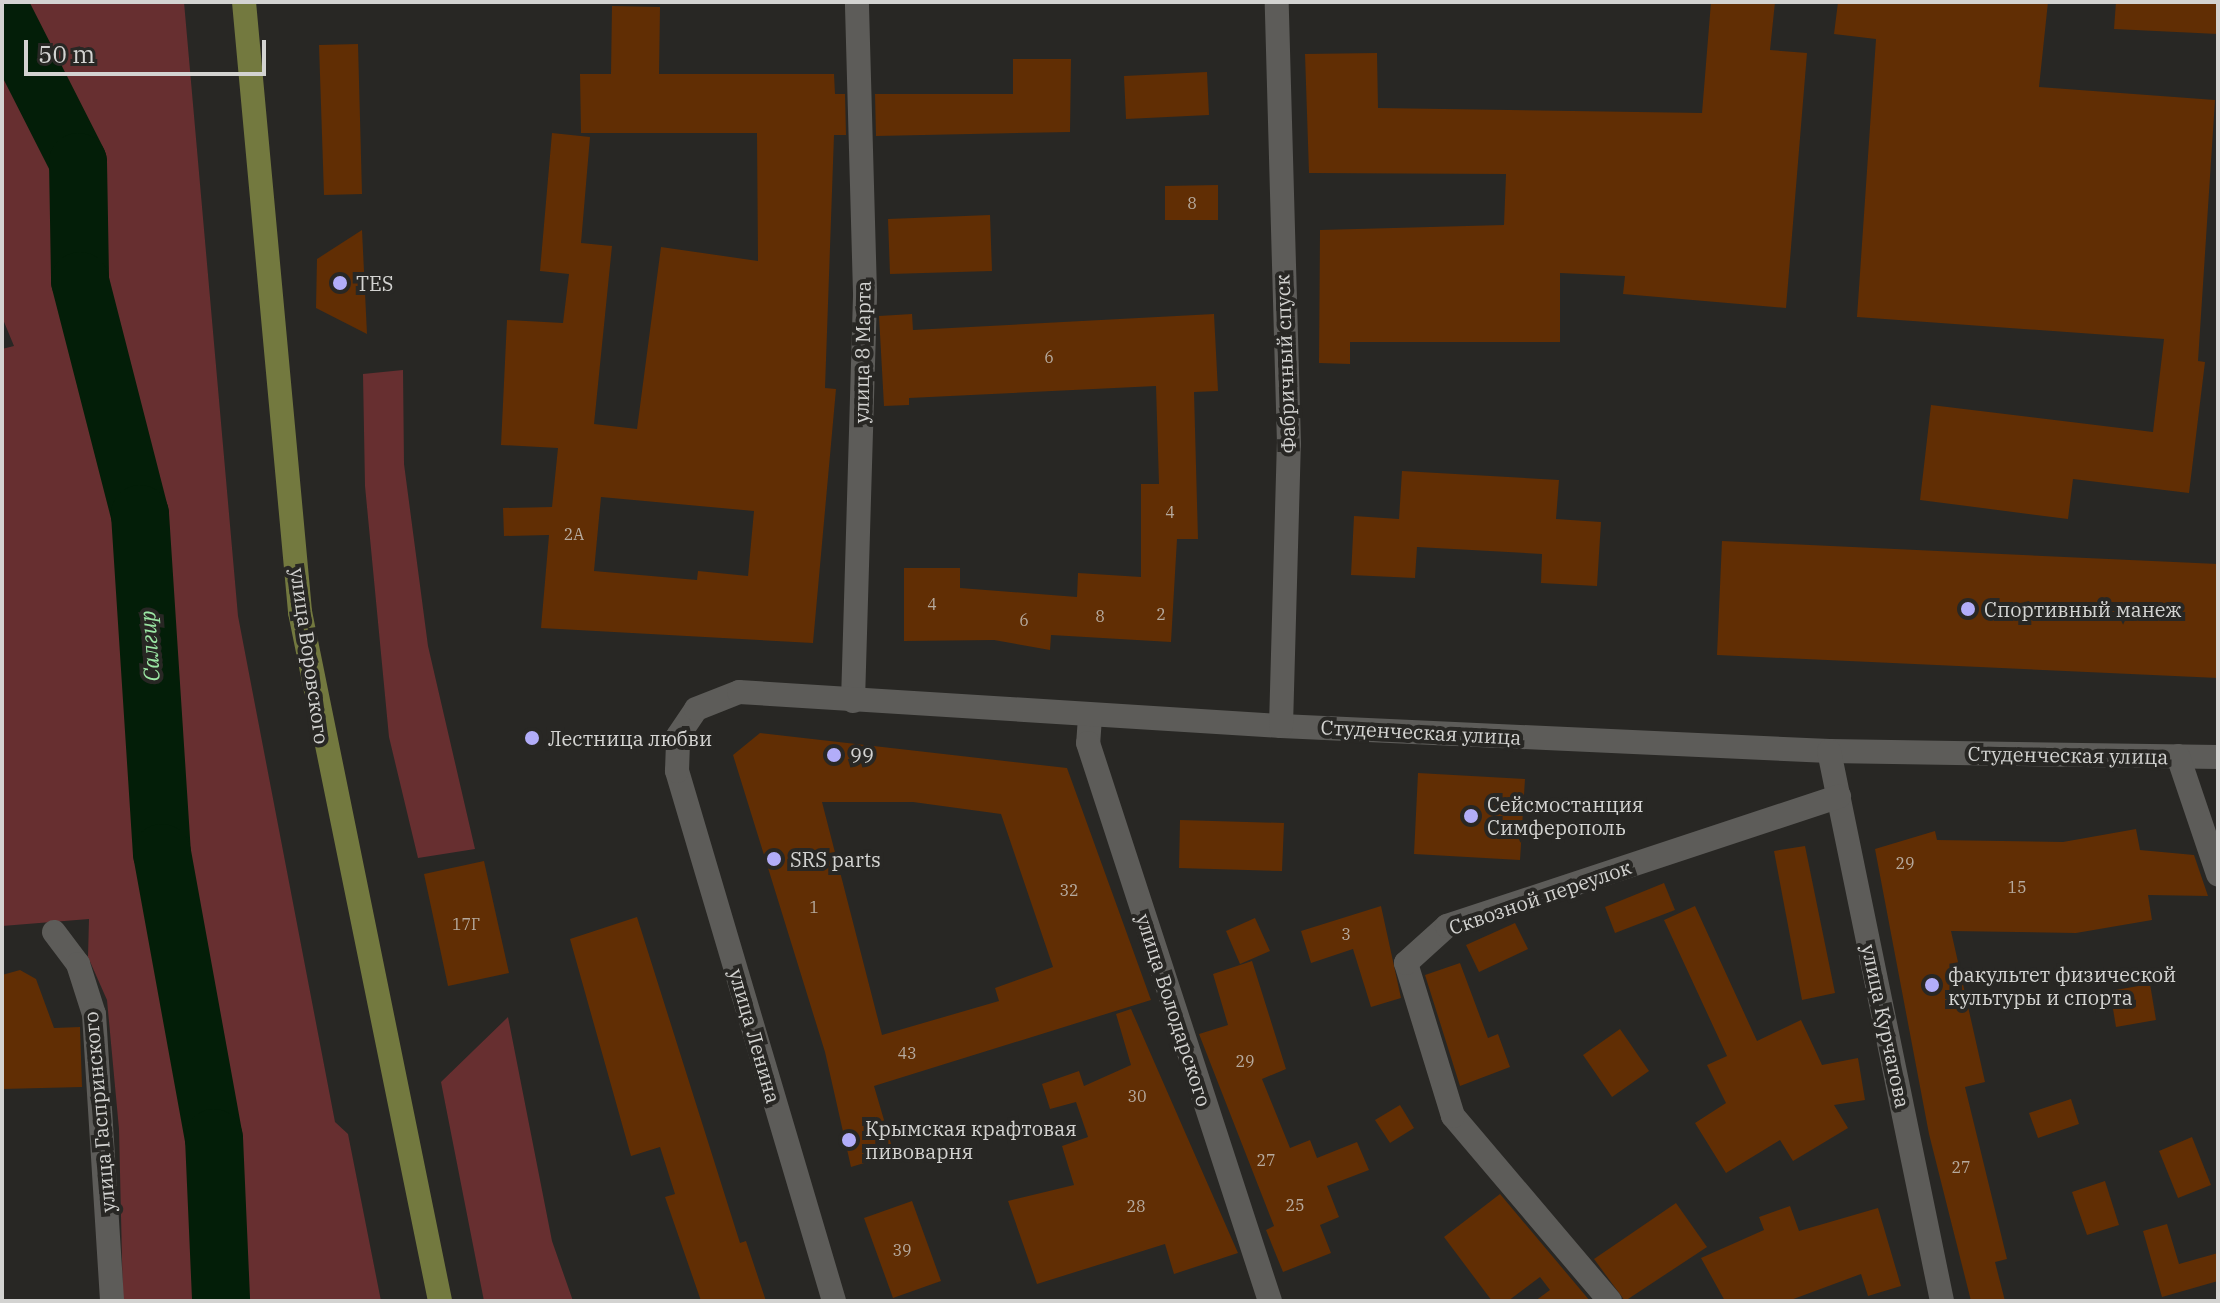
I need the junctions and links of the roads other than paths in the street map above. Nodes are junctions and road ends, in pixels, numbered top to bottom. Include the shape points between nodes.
1 (244, 2) edge
2 (857, 2) edge
3 (1277, 2) edge
4 (853, 701) junction
5 (1090, 717) junction
6 (1281, 726) junction
7 (1829, 751) junction
8 (2178, 756) junction
9 (2218, 757) edge
10 (677, 771) joint
11 (1839, 796) junction
12 (2218, 874) edge
13 (54, 932) dead end
14 (112, 1301) edge
15 (440, 1301) edge
16 (834, 1301) edge
17 (1270, 1301) edge
18 (1610, 1301) edge
19 (1942, 1301) edge

1 - 15 main road, улица Воровского via 300,612
2 - 4 street, улица 8 Марта via 865,293
3 - 6 street, Фабричный спуск via 1289,444
4 - 5 street, Студенческая улица
4 - 10 street, Студенческая улица via 739,692 715,699 684,723
5 - 6 street, Студенческая улица
5 - 17 street, улица Володарского via 1088,743
6 - 7 street, Студенческая улица
7 - 8 street, Студенческая улица
7 - 11 street, улица Курчатова
8 - 9 street, Студенческая улица
8 - 12 street
10 - 16 street, улица Ленина
11 - 18 street, Сквозной переулок via 1447,926 1406,963 1453,1116
11 - 19 street, улица Курчатова
13 - 14 street, улица Гаспринского via 78,964 94,1014

